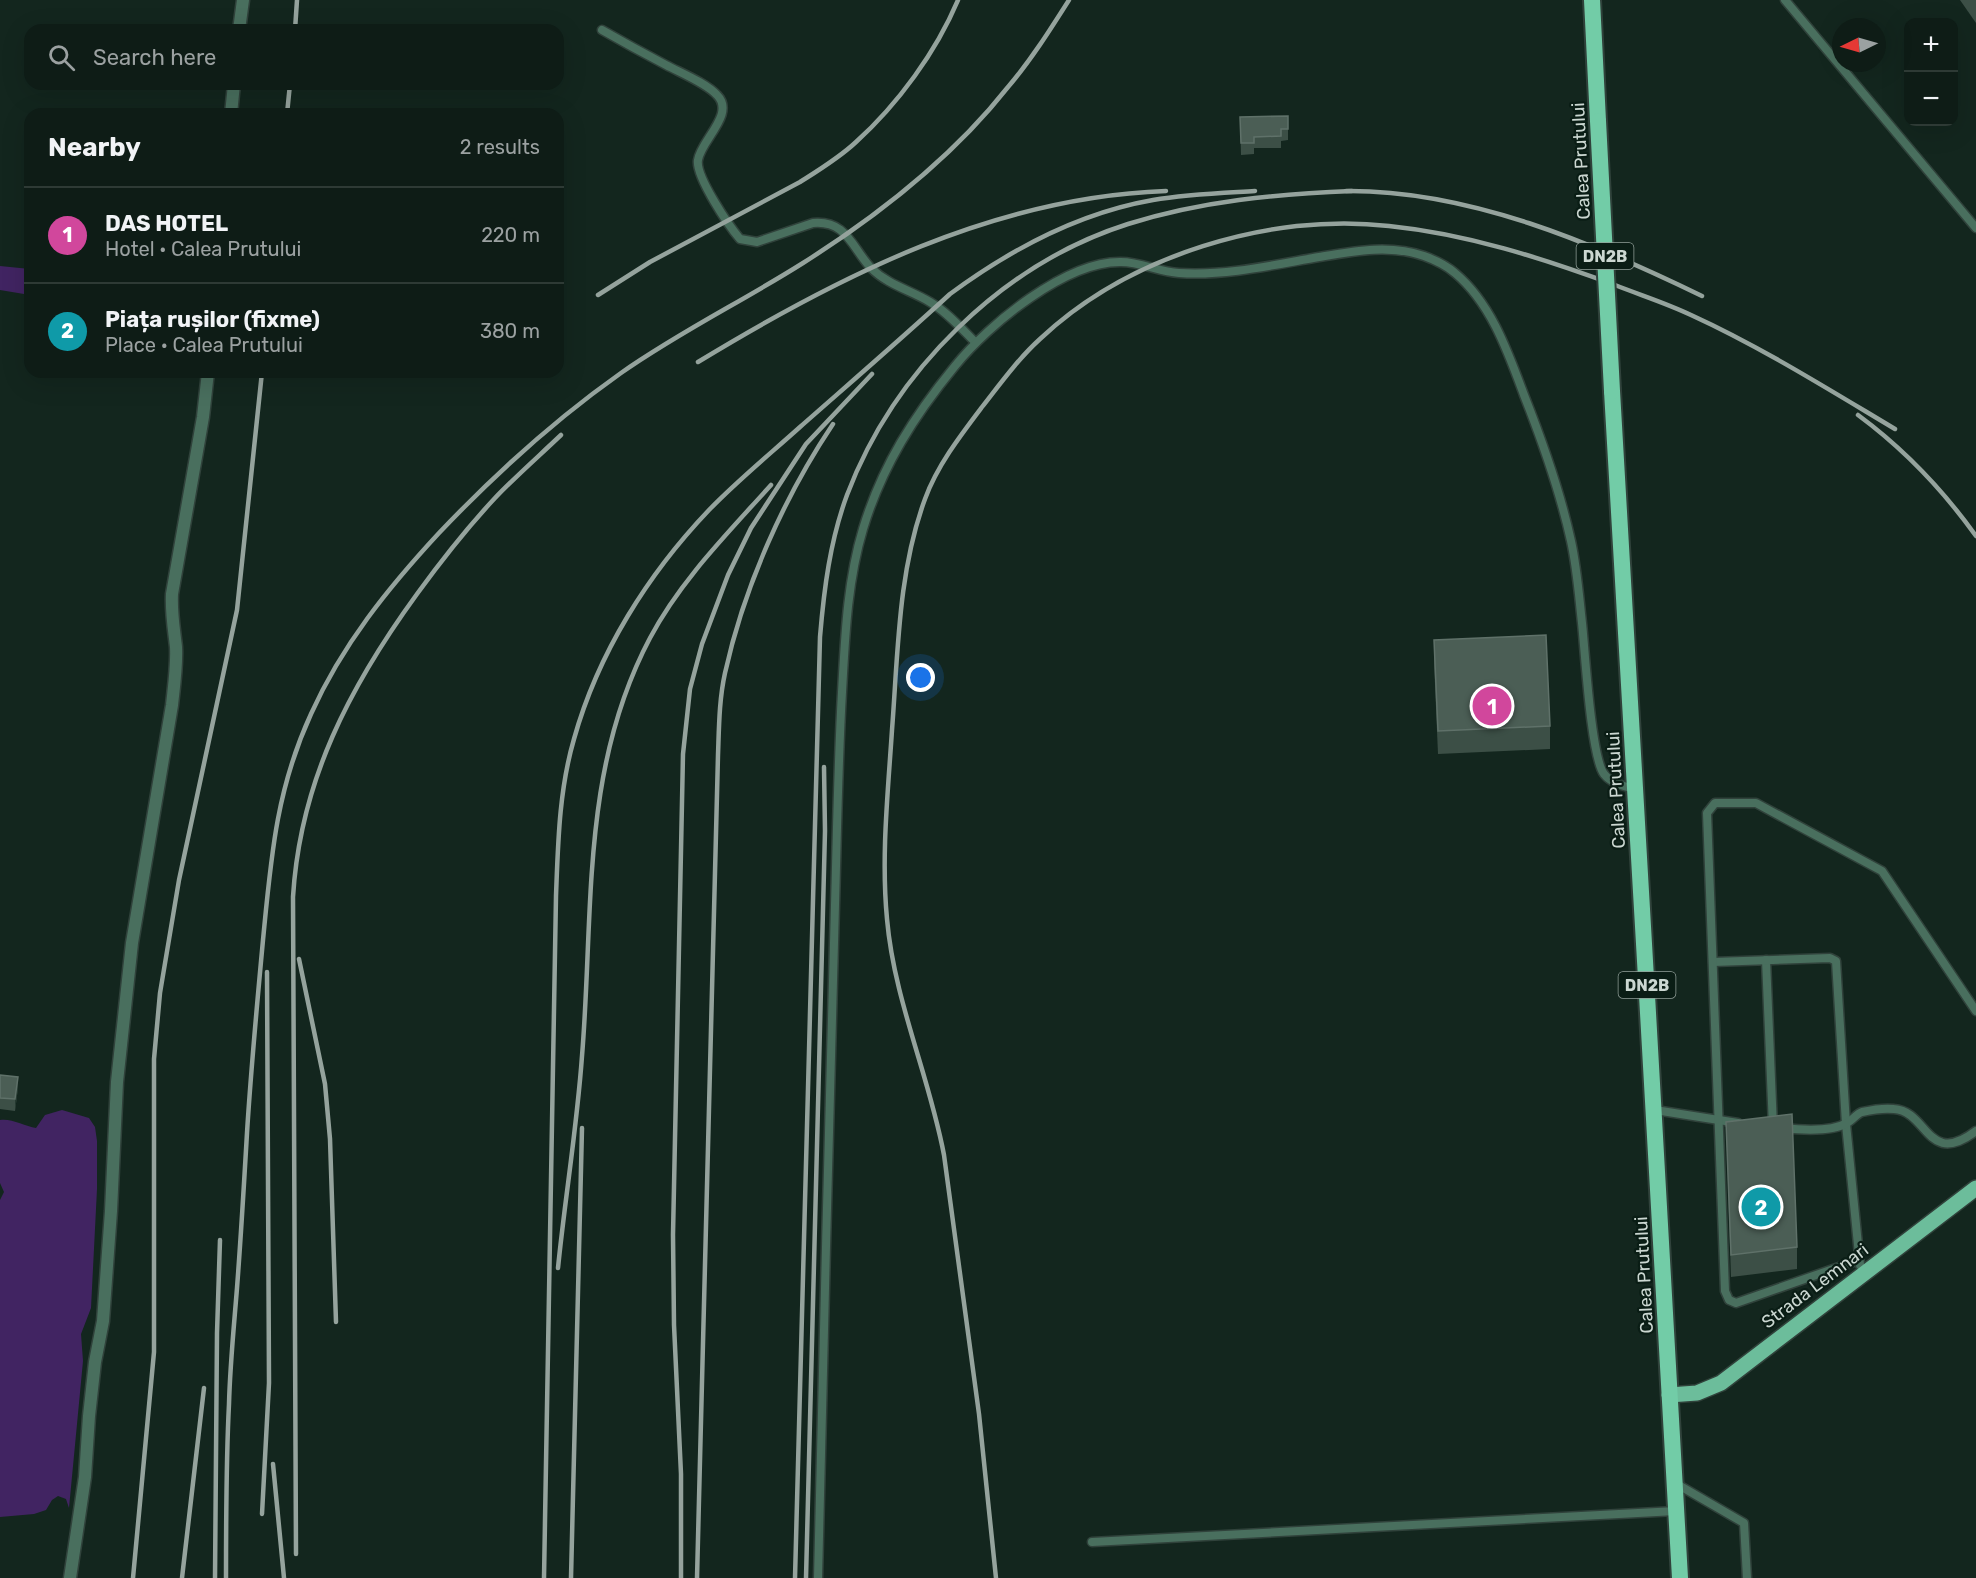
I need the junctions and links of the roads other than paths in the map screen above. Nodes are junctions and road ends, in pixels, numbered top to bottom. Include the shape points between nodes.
1 (243, 0) edge
2 (1592, 0) edge
3 (1785, 0) edge
4 (240, 24) edge
5 (602, 30) dead end
6 (233, 90) edge
7 (232, 108) edge
8 (1976, 228) edge
9 (975, 342) junction
10 (207, 378) edge
11 (1635, 789) junction
12 (1766, 960) junction
13 (1713, 962) junction
14 (1976, 1011) edge
15 (1655, 1110) junction
16 (1719, 1121) junction
17 (1846, 1124) junction
18 (1752, 1125) edge
19 (1762, 1126) edge
20 (1773, 1127) junction
21 (1976, 1131) edge
22 (1976, 1188) edge
23 (1859, 1260) junction
24 (1861, 1276) junction
25 (1669, 1395) junction
26 (1675, 1484) junction
27 (1676, 1510) junction
28 (1092, 1542) dead end
29 (70, 1578) edge
30 (818, 1578) edge
31 (1680, 1578) edge
32 (1747, 1578) edge

1 - 4 street
2 - 11 highway, Calea Prutului / DN2B, bridge
3 - 8 lane
5 - 9 lane via 718,96 723,114 703,145 697,169 740,239 757,242 813,223 834,226 847,234 871,268 894,286 937,306
6 - 7 street
9 - 11 lane via 1036,294 1079,272 1117,261 1183,274 1229,272 1361,250 1388,250 1417,253 1454,271 1494,323 1533,417 1572,543 1595,746 1602,772 1617,784
9 - 30 lane via 908,428 882,477 863,529 851,580 844,641 837,816
10 - 29 street via 172,594 176,648 172,705 132,943 117,1082 103,1320
11 - 15 highway, Calea Prutului / DN2B
12 - 13 lane
12 - 17 lane via 1836,961
12 - 20 lane
13 - 14 lane via 1707,813 1715,803 1756,803 1881,871
13 - 16 lane
15 - 16 lane
15 - 25 highway, Calea Prutului / DN2B
16 - 18 lane
16 - 23 lane via 1725,1291 1729,1300 1736,1303
17 - 20 lane via 1808,1131
17 - 21 lane via 1861,1113 1895,1109 1906,1112 1931,1136 1947,1144 1962,1141
17 - 23 lane
19 - 20 lane
22 - 24 main road, Strada Lemnari
23 - 24 lane
24 - 25 main road, Strada Lemnari via 1721,1383 1697,1393
25 - 26 highway, Calea Prutului / DN2B
26 - 27 highway, Calea Prutului / DN2B
26 - 32 lane via 1744,1523
27 - 28 lane
27 - 31 highway, Calea Prutului / DN2B

